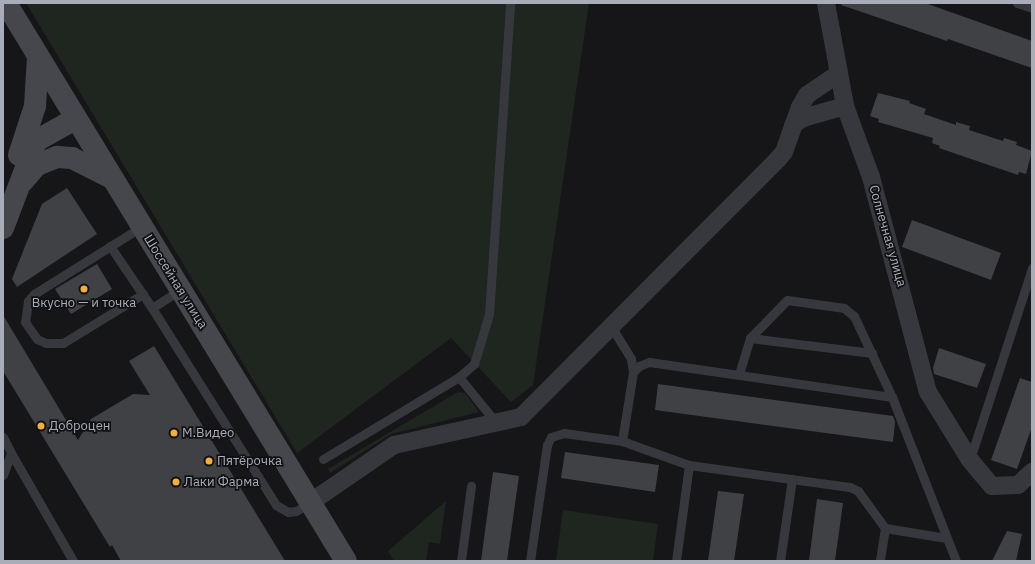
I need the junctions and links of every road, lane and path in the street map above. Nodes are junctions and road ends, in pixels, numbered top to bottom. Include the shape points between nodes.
1 (6, 3) edge
2 (510, 3) edge
3 (826, 3) edge
4 (1017, 3) edge
5 (1032, 8) edge
6 (38, 57) junction
7 (838, 74) junction
8 (845, 106) junction
9 (75, 119) junction
10 (793, 125) junction
11 (110, 177) junction
12 (16, 190) junction
13 (5, 216) edge
14 (133, 232) dead end
15 (110, 246) junction
16 (1032, 268) edge
17 (180, 290) junction
18 (143, 294) junction
19 (152, 308) junction
20 (612, 328) junction
21 (750, 338) junction
22 (872, 353) junction
23 (633, 372) junction
24 (739, 374) junction
25 (459, 377) junction
26 (892, 397) junction
27 (497, 424) junction
28 (3, 438) edge
29 (622, 441) junction
30 (11, 453) junction
31 (323, 459) dead end
32 (970, 460) junction
33 (689, 464) junction
34 (1032, 472) edge
35 (3, 475) edge
36 (792, 479) junction
37 (471, 486) dead end
38 (311, 502) junction
39 (885, 528) junction
40 (946, 538) junction
41 (73, 561) edge
42 (346, 561) edge
43 (461, 561) edge
44 (530, 561) edge
45 (676, 561) edge
46 (780, 561) edge
47 (880, 561) edge
48 (956, 561) edge

1 - 6 main road, Шоссейная улица
2 - 25 lane via 489,314 474,364
3 - 7 street, Солнечная улица
4 - 5 lane
6 - 9 main road, Шоссейная улица
6 - 12 main road via 36,106 18,158
7 - 8 street, Солнечная улица
7 - 10 street via 807,95
8 - 10 street via 803,118
8 - 32 street, Солнечная улица via 870,177 928,392
9 - 11 main road, Шоссейная улица
9 - 12 main road via 36,141
10 - 20 street via 784,152 778,159
11 - 12 main road via 72,158 57,157 37,165
11 - 17 main road, Шоссейная улица
12 - 13 main road
14 - 15 lane
15 - 18 lane
15 - 18 lane via 34,294 25,311 25,322 30,332 46,343 63,343
16 - 32 lane
17 - 19 lane
17 - 38 main road, Шоссейная улица
18 - 19 lane
19 - 38 lane via 276,505 288,512 296,511
20 - 23 lane via 631,359
20 - 27 street via 521,417
21 - 22 lane
21 - 22 lane via 787,300 844,308 854,316
21 - 24 lane
22 - 26 lane
23 - 24 lane via 649,362
23 - 29 lane
24 - 26 lane
25 - 27 lane
25 - 31 lane
26 - 40 lane
27 - 38 street via 394,445
28 - 30 lane
29 - 33 lane
29 - 44 lane via 564,433 551,437 547,445
30 - 35 lane
30 - 41 lane
32 - 34 street, Солнечная улица via 992,486 1018,484
33 - 36 lane
33 - 45 lane
36 - 39 lane via 850,487 858,491
36 - 46 lane
37 - 43 lane
38 - 42 main road, Шоссейная улица
39 - 40 lane
39 - 47 lane
40 - 48 lane

